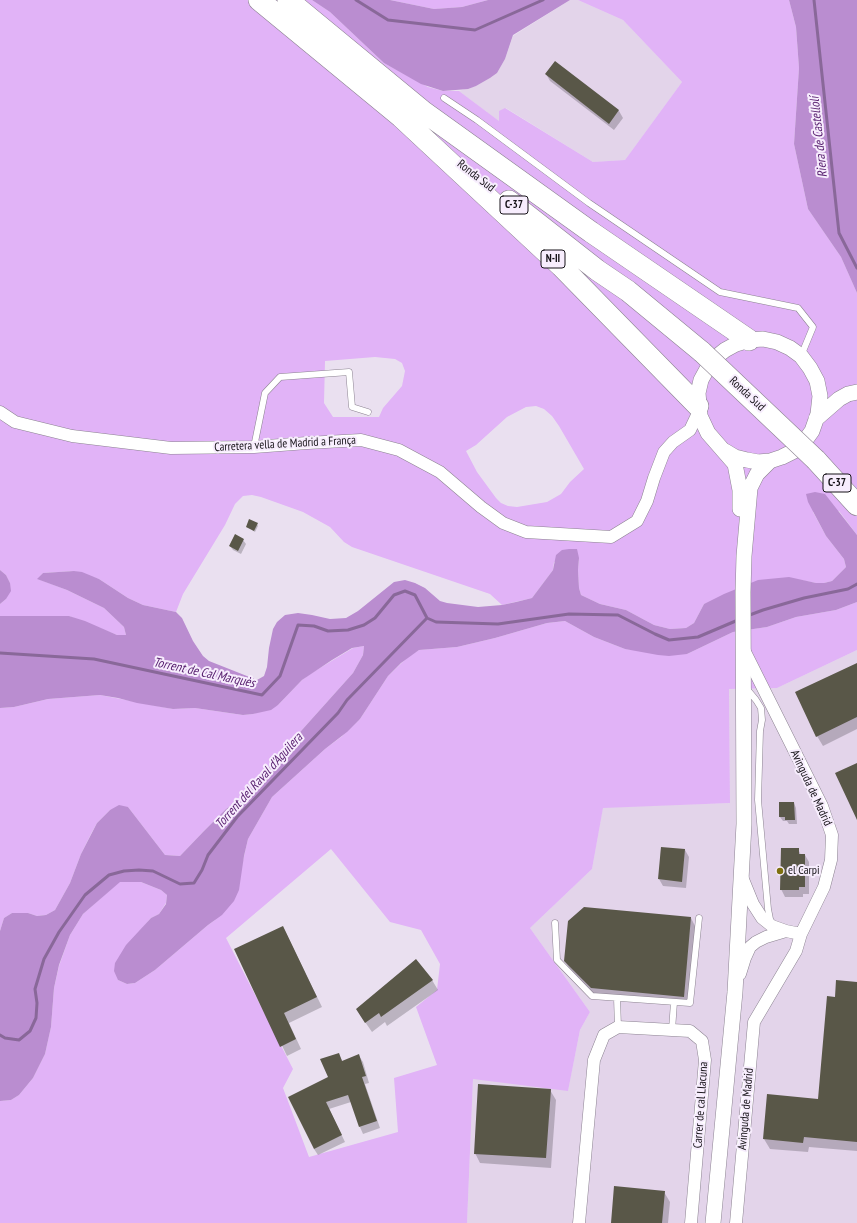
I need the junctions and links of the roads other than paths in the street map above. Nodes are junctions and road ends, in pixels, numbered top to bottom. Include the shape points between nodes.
1 (259, 0) edge
2 (288, 0) edge
3 (444, 98) dead end
4 (424, 112) junction
5 (401, 117) junction
6 (628, 291) junction
7 (749, 340) junction
8 (801, 356) junction
9 (817, 381) junction
10 (853, 393) edge
11 (699, 409) junction
12 (0, 412) edge
13 (368, 412) dead end
14 (816, 419) junction
15 (683, 436) junction
16 (712, 438) junction
17 (254, 447) junction
18 (725, 451) junction
19 (770, 461) junction
20 (857, 505) edge
21 (744, 556) junction
22 (743, 647) junction
23 (743, 685) junction
24 (741, 875) junction
25 (699, 918) dead end
26 (555, 923) dead end
27 (772, 926) junction
28 (786, 931) junction
29 (801, 934) junction
30 (735, 992) junction
31 (617, 998) junction
32 (674, 1002) junction
33 (618, 1027) junction
34 (672, 1030) junction
35 (579, 1223) edge
36 (691, 1223) edge
37 (713, 1223) edge
38 (736, 1223) edge

1 - 5 highway, C-37
2 - 4 highway, C-37
3 - 8 lane via 589,203 720,292 798,308 813,327
4 - 6 highway, Ronda Sud / C-37
4 - 7 highway via 591,232
5 - 6 highway, Ronda Sud / C-37 via 597,270
5 - 11 highway, N-II via 561,266
6 - 20 highway, Ronda Sud / C-37, bridge via 702,352 816,460
7 - 8 street, N-II via 777,342
7 - 11 street, N-II via 725,350 711,363 701,380 698,393
8 - 9 street, N-II
9 - 10 street via 830,390
9 - 14 street, N-II via 820,396
10 - 14 street via 839,399
11 - 15 street, Carretera vella de Madrid a França via 690,430
11 - 16 street, N-II via 704,426
12 - 17 street, Carretera vella de Madrid a França via 15,422 72,436 171,448
13 - 17 lane via 352,407 349,372 280,377 265,393
14 - 19 street, N-II via 812,431 804,442 788,454
15 - 16 street via 693,434
15 - 17 street, Carretera vella de Madrid a França via 664,452 637,522 611,537 526,532 503,523 440,472 400,450 361,440
16 - 18 street, N-II
18 - 19 street, N-II via 747,460
18 - 21 street, N-II via 735,464 738,475
19 - 21 street, N-II via 756,474 750,488
21 - 22 street, N-II
22 - 23 street, N-II
22 - 29 street, Avinguda de Madrid via 822,806 832,835 831,860 824,887
23 - 24 street, N-II via 744,824
23 - 27 lane via 761,708 758,800 768,909
24 - 27 street via 758,913
24 - 30 street, N-II
25 - 32 lane via 690,1003
26 - 31 lane via 557,960 592,996
27 - 28 street
28 - 29 street
28 - 30 street via 756,942 750,947
29 - 38 street, Avinguda de Madrid via 796,951 754,1022
30 - 37 street, N-II
31 - 32 lane
31 - 33 lane
32 - 34 lane
33 - 34 street, Carrer de cal Llacuna
33 - 35 street via 604,1035 594,1060
34 - 36 street, Carrer de cal Llacuna via 690,1032 702,1041 705,1060

